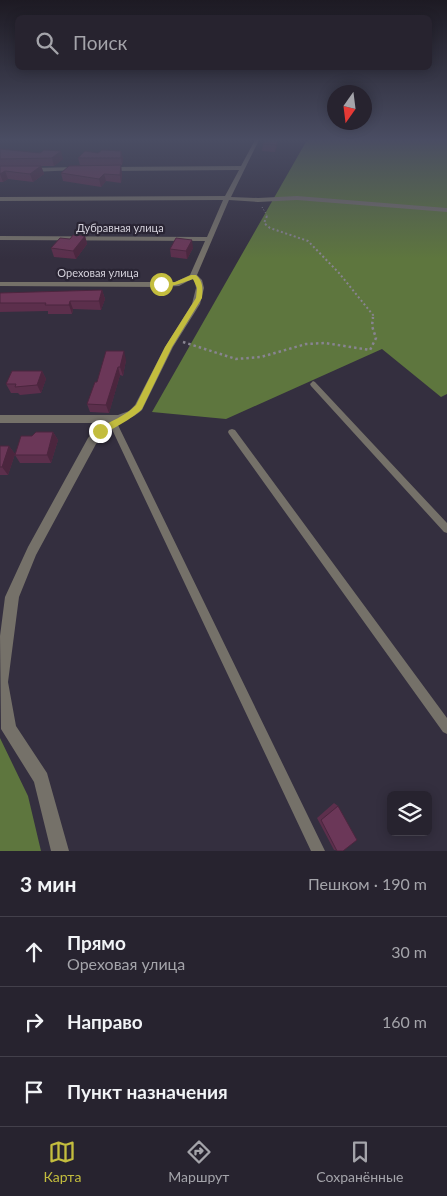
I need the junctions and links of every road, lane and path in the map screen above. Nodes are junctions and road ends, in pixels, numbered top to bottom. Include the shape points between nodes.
1 (236, 180) edge
2 (227, 198) junction
3 (0, 199) edge
4 (258, 200) junction
5 (447, 210) edge
6 (0, 238) edge
7 (209, 239) junction
8 (194, 276) junction
9 (0, 284) edge
10 (174, 339) junction
11 (313, 384) dead end
12 (0, 418) edge
13 (115, 421) junction
14 (232, 432) dead end
15 (447, 529) edge
16 (447, 728) edge
17 (60, 851) edge
18 (318, 851) edge

1 - 2 street
2 - 3 street
2 - 4 street
2 - 7 street
4 - 5 street via 297,198
4 - 10 path via 268,217 264,223 308,241 373,315 376,338 370,350 325,343 306,344 261,357 236,359
6 - 7 street, Дубравная улица
7 - 8 street
8 - 9 street, Ореховая улица via 176,284
8 - 10 street via 200,288 199,298
10 - 13 street via 139,407 132,414
11 - 15 lane
12 - 13 street
13 - 17 street via 92,441 12,597 1,682 9,729 41,779
13 - 18 lane
14 - 16 lane

